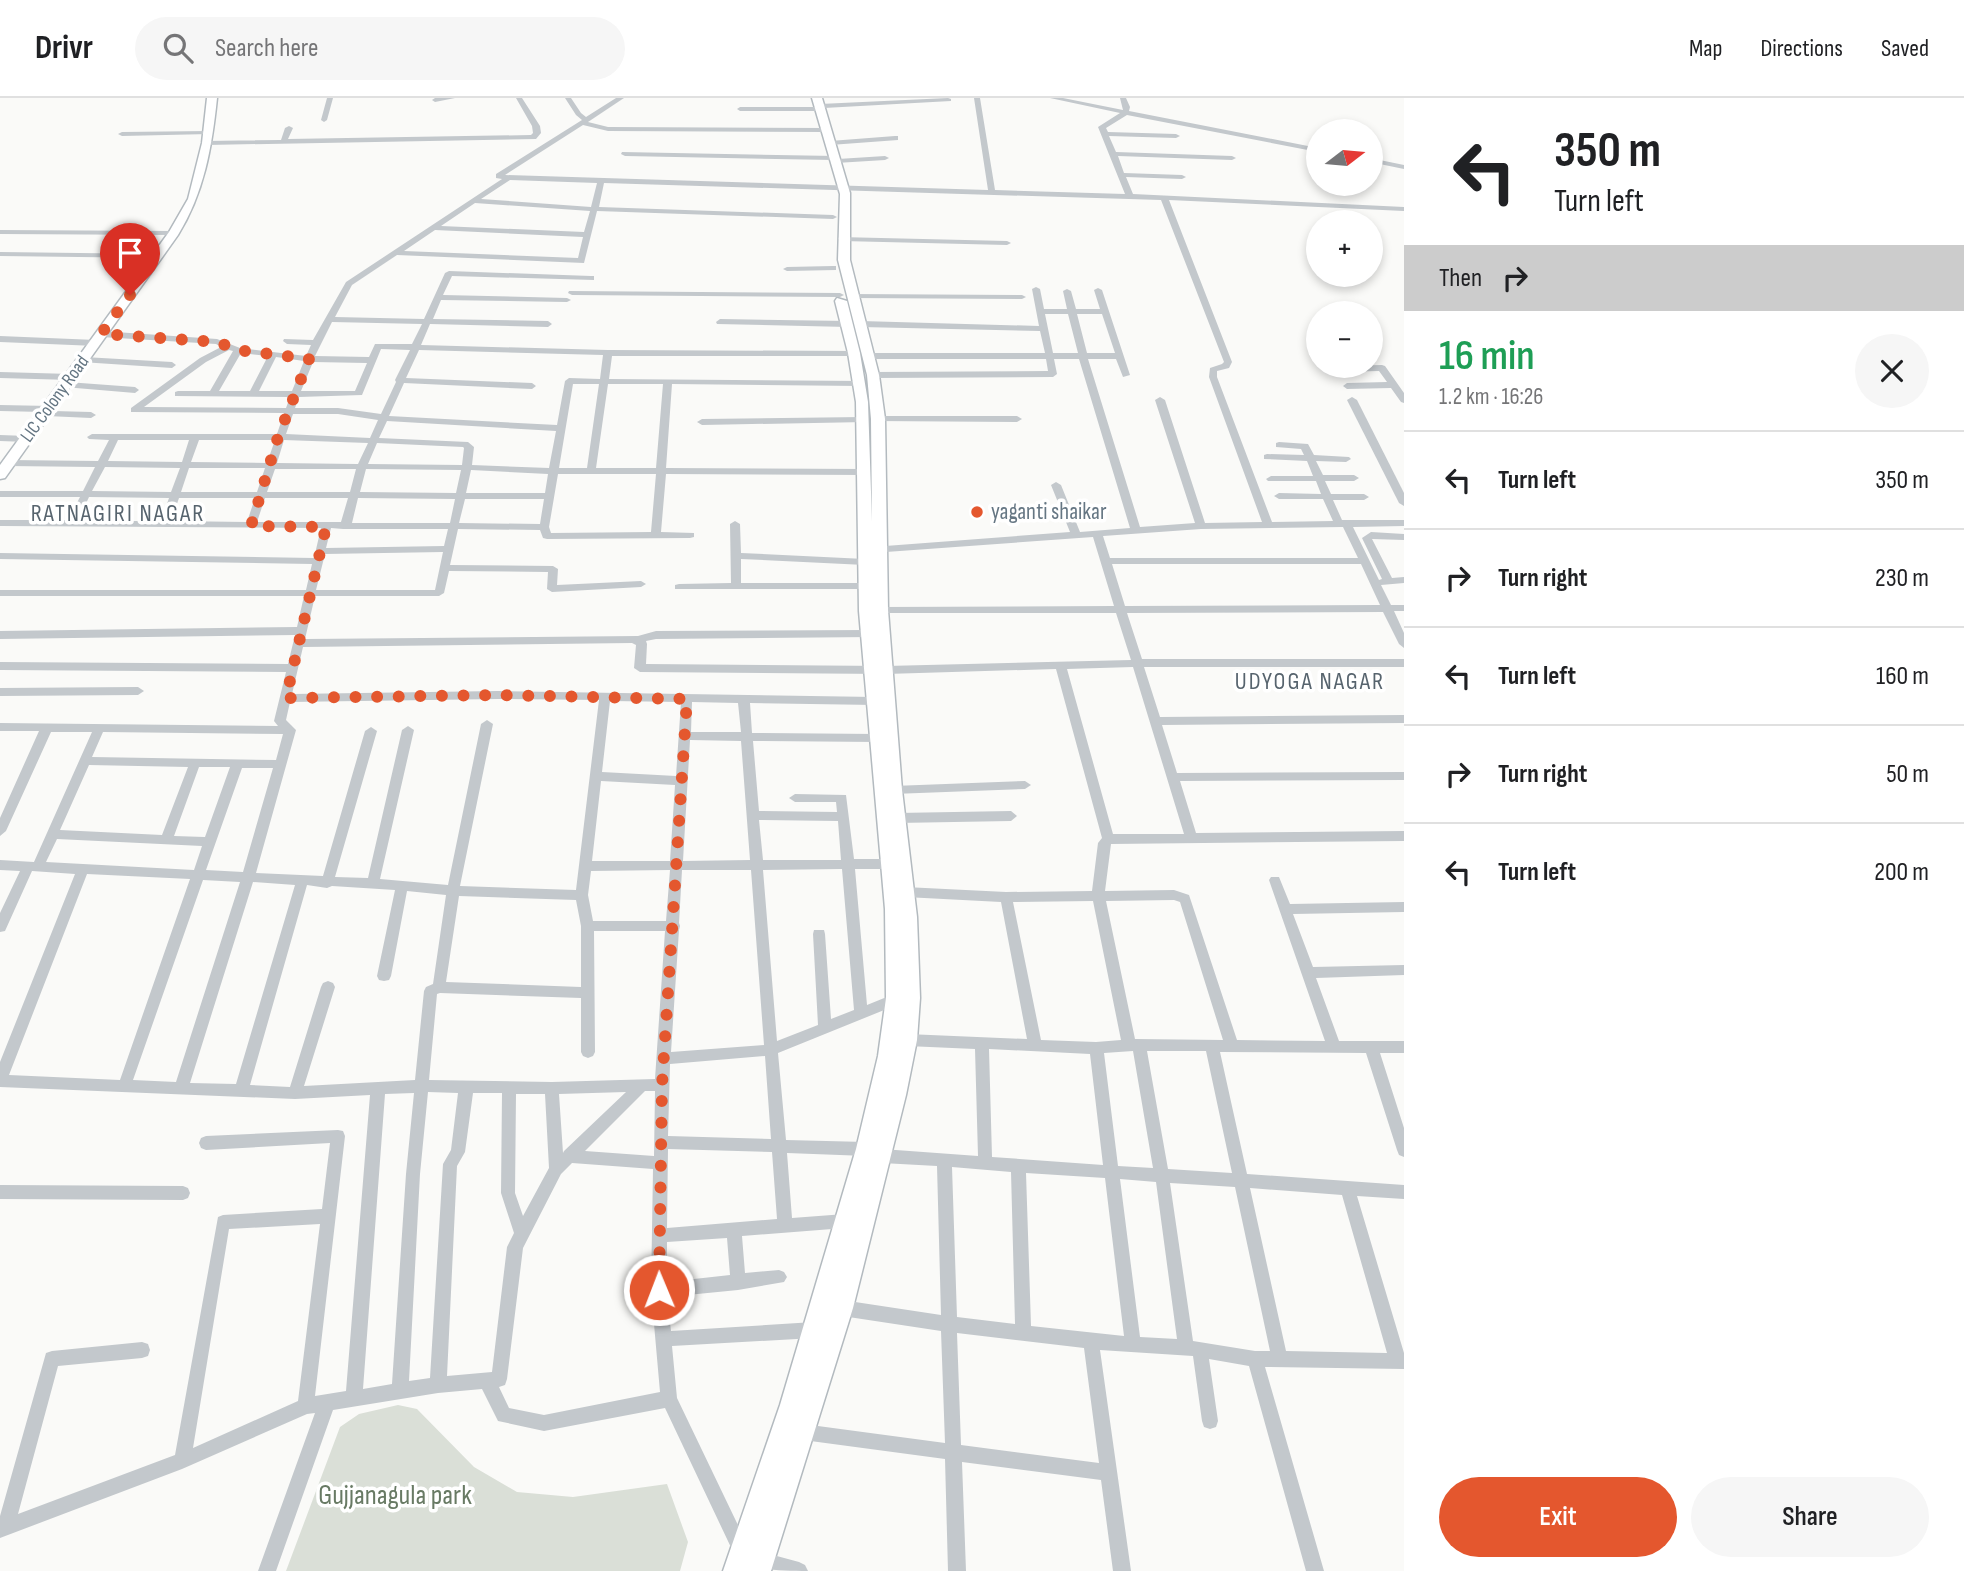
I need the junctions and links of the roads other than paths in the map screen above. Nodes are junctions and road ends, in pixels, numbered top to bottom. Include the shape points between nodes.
1 (212, 98) edge
2 (330, 98) edge
3 (452, 98) edge
4 (519, 98) edge
5 (568, 98) edge
6 (621, 98) edge
7 (977, 98) edge
8 (1053, 98) edge
9 (1123, 98) edge
10 (435, 100) dead end
11 (949, 100) edge
12 (819, 104) edge
13 (740, 109) dead end
14 (1124, 114) junction
15 (324, 120) dead end
16 (583, 122) junction
17 (289, 128) dead end
18 (827, 130) junction
19 (122, 134) dead end
20 (1105, 134) junction
21 (1176, 136) dead end
22 (208, 138) junction
23 (895, 138) dead end
24 (283, 142) junction
25 (830, 142) junction
26 (1306, 148) edge
27 (625, 154) dead end
28 (1113, 154) junction
29 (1232, 158) dead end
30 (835, 159) junction
31 (885, 159) dead end
32 (1383, 163) edge
33 (1404, 167) edge
34 (1121, 175) junction
35 (1182, 177) dead end
36 (508, 178) junction
37 (601, 182) junction
38 (842, 189) junction
39 (992, 192) junction
40 (1129, 196) junction
41 (1164, 197) junction
42 (474, 201) junction
43 (594, 209) junction
44 (1404, 209) edge
45 (833, 216) junction
46 (433, 228) junction
47 (0, 232) edge
48 (174, 233) junction
49 (588, 235) junction
50 (842, 239) junction
51 (1007, 243) dead end
52 (394, 253) junction
53 (0, 254) edge
54 (158, 256) junction
55 (833, 268) junction
56 (788, 269) dead end
57 (591, 278) dead end
58 (1036, 289) dead end
59 (1098, 290) dead end
60 (1067, 291) dead end
61 (846, 296) junction
62 (439, 297) junction
63 (570, 297) joint
64 (1023, 297) dead end
65 (1040, 311) junction
66 (1073, 312) junction
67 (1105, 312) junction
68 (330, 319) junction
69 (427, 322) junction
70 (720, 322) dead end
71 (548, 324) dead end
72 (854, 324) junction
73 (1043, 329) junction
74 (0, 339) edge
75 (99, 339) junction
76 (287, 341) dead end
77 (316, 343) junction
78 (233, 348) junction
79 (415, 348) junction
80 (608, 352) junction
81 (861, 354) junction
82 (273, 355) junction
83 (1048, 355) junction
84 (1085, 355) junction
85 (1120, 356) junction
86 (309, 359) junction
87 (84, 360) junction
88 (372, 360) junction
89 (172, 365) dead end
90 (1383, 369) edge
91 (0, 375) edge
92 (1126, 375) dead end
93 (866, 379) junction
94 (399, 380) junction
95 (69, 381) junction
96 (604, 381) junction
97 (668, 382) junction
98 (1394, 385) junction
99 (532, 386) dead end
100 (1347, 386) dead end
101 (135, 390) dead end
102 (178, 394) dead end
103 (213, 394) junction
104 (253, 394) junction
105 (295, 394) junction
106 (1160, 400) dead end
107 (1352, 400) dead end
108 (1404, 400) edge
109 (0, 408) edge
110 (289, 411) junction
111 (48, 412) junction
112 (91, 415) dead end
113 (383, 418) junction
114 (871, 419) junction
115 (1017, 419) dead end
116 (702, 422) dead end
117 (559, 428) junction
118 (92, 437) dead end
119 (115, 437) junction
120 (195, 437) junction
121 (278, 437) junction
122 (0, 438) edge
123 (27, 439) junction
124 (374, 439) junction
125 (1279, 445) dead end
126 (1267, 457) dead end
127 (1309, 457) junction
128 (1346, 459) dead end
129 (101, 464) junction
130 (185, 466) junction
131 (270, 466) junction
132 (362, 466) junction
133 (467, 467) junction
134 (3, 470) edge
135 (551, 471) junction
136 (661, 471) junction
137 (591, 472) junction
138 (864, 472) junction
139 (1354, 478) dead end
140 (1270, 479) dead end
141 (1319, 479) junction
142 (1056, 485) dead end
143 (0, 494) edge
144 (86, 494) junction
145 (175, 495) junction
146 (261, 495) junction
147 (354, 495) junction
148 (461, 496) junction
149 (548, 496) junction
150 (1279, 496) dead end
151 (1326, 497) junction
152 (1364, 497) dead end
153 (1404, 503) edge
154 (1342, 522) junction
155 (0, 523) edge
156 (1404, 523) edge
157 (71, 524) junction
158 (736, 524) dead end
159 (1268, 524) junction
160 (164, 525) junction
161 (251, 526) junction
162 (343, 526) junction
163 (454, 526) junction
164 (1201, 526) junction
165 (326, 527) junction
166 (544, 527) junction
167 (1136, 531) junction
168 (1097, 533) junction
169 (656, 535) junction
170 (690, 535) dead end
171 (1076, 535) junction
172 (1404, 537) edge
173 (449, 549) junction
174 (870, 554) junction
175 (0, 556) edge
176 (319, 556) junction
177 (736, 556) junction
178 (1106, 561) junction
179 (1363, 561) junction
180 (445, 568) junction
181 (1388, 580) junction
182 (1404, 580) edge
183 (641, 584) dead end
184 (1374, 584) junction
185 (866, 586) junction
186 (679, 587) dead end
187 (736, 587) junction
188 (0, 593) edge
189 (310, 594) junction
190 (1386, 608) junction
191 (1404, 608) edge
192 (880, 610) junction
193 (1122, 610) junction
194 (869, 634) junction
195 (0, 635) edge
196 (300, 637) junction
197 (638, 640) junction
198 (1404, 644) edge
199 (1140, 663) junction
200 (1404, 663) edge
201 (1060, 665) junction
202 (0, 666) edge
203 (293, 667) junction
204 (879, 670) junction
205 (0, 691) edge
206 (138, 691) dead end
207 (605, 697) junction
208 (286, 698) junction
209 (687, 699) junction
210 (744, 701) junction
211 (875, 701) junction
212 (1404, 719) edge
213 (1157, 720) junction
214 (487, 724) dead end
215 (47, 727) junction
216 (99, 728) junction
217 (1, 730) edge
218 (290, 730) junction
219 (371, 730) dead end
220 (408, 730) dead end
221 (686, 736) junction
222 (746, 736) junction
223 (877, 738) junction
224 (85, 761) junction
225 (195, 763) junction
226 (237, 764) junction
227 (280, 764) junction
228 (597, 776) junction
229 (1404, 776) edge
230 (1174, 778) junction
231 (683, 781) junction
232 (1025, 785) dead end
233 (894, 790) junction
234 (795, 798) dead end
235 (753, 815) junction
236 (1011, 816) dead end
237 (844, 817) junction
238 (897, 818) junction
239 (0, 831) edge
240 (53, 834) junction
241 (1404, 836) edge
242 (1108, 839) junction
243 (1192, 839) junction
244 (166, 840) junction
245 (209, 842) junction
246 (889, 864) junction
247 (0, 865) edge
248 (850, 865) junction
249 (585, 866) junction
250 (677, 866) junction
251 (757, 866) junction
252 (33, 867) junction
253 (83, 869) junction
254 (197, 874) junction
255 (248, 878) junction
256 (1275, 880) dead end
257 (302, 882) junction
258 (327, 883) junction
259 (373, 884) junction
260 (402, 885) junction
261 (453, 891) junction
262 (905, 892) junction
263 (582, 895) junction
264 (1098, 895) junction
265 (1006, 897) junction
266 (1404, 907) edge
267 (1286, 909) junction
268 (587, 926) junction
269 (674, 926) junction
270 (0, 927) edge
271 (820, 934) dead end
272 (1404, 970) edge
273 (1308, 973) junction
274 (384, 976) dead end
275 (328, 987) dead end
276 (439, 987) junction
277 (587, 993) junction
278 (903, 999) junction
279 (862, 1012) junction
280 (825, 1027) junction
281 (907, 1040) junction
282 (982, 1045) junction
283 (1134, 1045) junction
284 (1034, 1046) junction
285 (1212, 1046) junction
286 (1232, 1046) junction
287 (1334, 1047) junction
288 (1371, 1047) junction
289 (1404, 1047) edge
290 (1096, 1048) junction
291 (771, 1050) junction
292 (587, 1052) dead end
293 (665, 1058) junction
294 (0, 1081) edge
295 (642, 1085) junction
296 (662, 1085) junction
297 (422, 1086) junction
298 (124, 1087) junction
299 (378, 1088) junction
300 (509, 1088) junction
301 (552, 1088) junction
302 (181, 1089) junction
303 (466, 1089) junction
304 (241, 1091) junction
305 (295, 1093) junction
306 (661, 1142) junction
307 (206, 1143) dead end
308 (779, 1146) junction
309 (1404, 1150) edge
310 (874, 1153) junction
311 (569, 1156) junction
312 (944, 1160) junction
313 (985, 1162) junction
314 (661, 1163) junction
315 (1018, 1164) junction
316 (556, 1169) junction
317 (1113, 1172) junction
318 (1162, 1175) junction
319 (1242, 1183) junction
320 (1348, 1189) junction
321 (0, 1192) edge
322 (1404, 1192) edge
323 (183, 1193) dead end
324 (329, 1216) junction
325 (845, 1221) junction
326 (785, 1226) junction
327 (734, 1230) junction
328 (522, 1233) junction
329 (659, 1236) junction
330 (779, 1277) dead end
331 (738, 1283) junction
332 (659, 1290) junction
333 (842, 1308) junction
334 (949, 1324) junction
335 (814, 1330) junction
336 (1023, 1333) junction
337 (665, 1339) junction
338 (1091, 1342) junction
339 (1133, 1345) junction
340 (1193, 1349) junction
341 (142, 1350) dead end
342 (1255, 1359) junction
343 (1280, 1359) junction
344 (1400, 1361) edge
345 (486, 1379) junction
346 (438, 1385) junction
347 (400, 1391) junction
348 (354, 1398) junction
349 (669, 1399) junction
350 (327, 1403) junction
351 (306, 1406) junction
352 (1210, 1421) dead end
353 (803, 1432) junction
354 (953, 1453) junction
355 (182, 1461) junction
356 (1109, 1473) junction
357 (3, 1528) edge
358 (742, 1553) junction
359 (759, 1566) edge
360 (267, 1571) edge
361 (736, 1571) edge
362 (799, 1571) edge
363 (957, 1571) edge
364 (1122, 1571) edge
365 (1315, 1571) edge

1 - 22 main road, LIC Colony Road
2 - 15 street
3 - 10 street
4 - 24 street via 536,126 533,137
5 - 16 street
6 - 16 street
7 - 39 street
8 - 14 street
9 - 14 street
11 - 12 street
12 - 13 street
12 - 18 main road
14 - 20 street via 1102,127
14 - 26 street
16 - 18 street via 608,129
16 - 36 street via 499,176
17 - 24 street
18 - 25 main road
19 - 22 street
20 - 21 street
20 - 28 street
22 - 24 street
22 - 48 main road, LIC Colony Road via 193,200
23 - 25 street
25 - 30 main road
27 - 30 street
28 - 29 street
28 - 34 street
30 - 31 street
30 - 38 main road
32 - 33 street
34 - 35 street
34 - 40 street
36 - 37 street
36 - 42 street
37 - 38 street
37 - 43 street
38 - 39 street
38 - 45 main road
38 - 50 main road
39 - 40 street
40 - 41 street
41 - 44 street
41 - 159 street via 1228,362 1213,370 1213,377
42 - 43 street
42 - 46 street
43 - 45 street
43 - 49 street
45 - 55 main road
46 - 49 street
46 - 52 street
47 - 48 street
48 - 54 main road, LIC Colony Road
49 - 52 street via 581,261
50 - 51 street
50 - 61 main road
52 - 68 street via 349,284
53 - 54 street
54 - 75 main road, LIC Colony Road
55 - 56 street
55 - 61 main road
57 - 62 street via 449,273
58 - 65 street
59 - 67 street
60 - 66 street
61 - 63 street via 719,292
61 - 64 street
61 - 72 main road
62 - 63 street
62 - 69 street
65 - 66 street
65 - 73 street
66 - 67 street
66 - 84 street
67 - 85 street
68 - 69 street
68 - 77 street
69 - 71 street
69 - 79 street
70 - 72 street
72 - 73 street
72 - 81 main road
73 - 83 street
74 - 75 street
75 - 78 street via 217,342
75 - 87 main road, LIC Colony Road
76 - 77 street
77 - 86 street
78 - 82 street
78 - 103 street
78 - 110 street via 204,360 134,410
79 - 80 street
79 - 88 street via 378,346
79 - 94 street
80 - 81 street
80 - 96 street
81 - 83 street
81 - 93 main road
82 - 86 street
82 - 104 street
83 - 84 street
83 - 93 street via 1054,374
84 - 85 street
84 - 167 street
85 - 92 street
86 - 88 street
86 - 105 street
87 - 89 street
87 - 95 main road, LIC Colony Road
88 - 105 street via 359,393
90 - 98 street
91 - 95 street
93 - 97 street
93 - 114 main road
94 - 99 street
94 - 113 street
95 - 101 street
95 - 111 main road, LIC Colony Road
96 - 97 street
96 - 117 street via 569,381
96 - 137 street
97 - 136 street
98 - 100 street
98 - 108 street
102 - 103 street
103 - 104 street
104 - 105 street
105 - 110 street
106 - 164 street
107 - 153 street
109 - 111 street
110 - 113 street via 351,411
110 - 121 street
111 - 112 street
111 - 123 main road, LIC Colony Road
113 - 117 street
113 - 124 street
114 - 115 street
114 - 116 street
114 - 138 main road
114 - 174 main road
117 - 135 street
118 - 119 street
119 - 120 street
119 - 129 street
120 - 121 street
120 - 130 street
121 - 124 street
121 - 131 street
122 - 123 street
123 - 134 main road, LIC Colony Road
124 - 132 street
124 - 133 street via 465,444 469,447
125 - 127 street via 1305,446
126 - 127 street
127 - 128 street
127 - 141 street
129 - 130 street
129 - 134 street
129 - 144 street
130 - 131 street
130 - 145 street
131 - 132 street
131 - 146 street
132 - 133 street
132 - 147 street
133 - 135 street
133 - 148 street
135 - 137 street
135 - 149 street
136 - 137 street
136 - 138 street
136 - 169 street
138 - 174 main road
139 - 141 street
140 - 141 street
141 - 151 street
142 - 171 street
143 - 144 street
144 - 145 street
144 - 157 street
145 - 146 street
145 - 160 street
146 - 147 street
146 - 161 street
147 - 148 street
147 - 162 street
148 - 149 street
148 - 163 street
149 - 166 street
150 - 151 street
151 - 152 street
151 - 154 street
154 - 156 street
154 - 159 street
154 - 179 street
155 - 157 street
157 - 160 street
158 - 177 street
159 - 164 street
160 - 161 street
161 - 165 street
162 - 163 street
162 - 165 street
163 - 166 street
163 - 173 street
164 - 167 street
165 - 176 street
166 - 169 street via 547,536
167 - 168 street
168 - 171 street
168 - 178 street
169 - 170 street
171 - 174 street
172 - 181 street via 1367,538
173 - 176 street
173 - 180 street
174 - 177 street
174 - 185 main road
174 - 192 main road
175 - 176 street
176 - 189 street
177 - 187 street
178 - 179 street
178 - 193 street
179 - 184 street
180 - 183 street via 553,569 552,589
180 - 189 street via 439,593
181 - 182 street
181 - 184 street
184 - 190 street
185 - 187 street
185 - 194 main road
186 - 187 street
188 - 189 street
189 - 196 street
190 - 191 street
190 - 193 street
190 - 198 street
192 - 193 street
192 - 204 main road
193 - 199 street
194 - 197 street via 656,635
194 - 204 main road
195 - 196 street
196 - 197 street
196 - 203 street
197 - 204 street via 642,644 640,668
199 - 200 street
199 - 201 street
199 - 213 street
201 - 204 street
201 - 242 street
202 - 203 street
203 - 208 street
204 - 211 main road
204 - 233 main road
205 - 206 street
207 - 208 street
207 - 209 street
207 - 228 street
208 - 218 street via 280,721
209 - 210 street
209 - 221 street
210 - 211 street
210 - 222 street
211 - 223 main road
212 - 213 street
213 - 230 street
214 - 261 street
215 - 216 street
215 - 217 street
215 - 239 street
216 - 218 street
216 - 224 street
218 - 227 street
219 - 258 street
220 - 259 street
221 - 222 street
221 - 231 street
222 - 223 street
222 - 235 street
223 - 246 main road
224 - 225 street
224 - 240 street
225 - 226 street
225 - 244 street
226 - 227 street
226 - 245 street
227 - 255 street
228 - 231 street
228 - 249 street
229 - 230 street
230 - 243 street
231 - 250 street
232 - 233 street
233 - 238 main road
234 - 237 street via 837,796 842,798
235 - 237 street
235 - 251 street
236 - 238 street
237 - 248 street
238 - 262 main road
240 - 244 street
240 - 252 street
241 - 243 street
242 - 243 street
242 - 264 street
244 - 245 street
245 - 254 street
246 - 248 street
246 - 278 main road
247 - 252 street
248 - 251 street
248 - 279 street
249 - 250 street
249 - 263 street
250 - 251 street
250 - 269 street
251 - 291 street
252 - 253 street
252 - 270 street
253 - 254 street
253 - 294 street
254 - 255 street
254 - 298 street
255 - 257 street
255 - 302 street
256 - 267 street
257 - 258 street
257 - 304 street
258 - 259 street
259 - 260 street
260 - 261 street
260 - 274 street
261 - 263 street
261 - 276 street
262 - 265 street
262 - 278 main road
263 - 268 street
264 - 265 street
264 - 283 street
264 - 286 street via 1185,899
265 - 284 street
266 - 267 street
267 - 273 street
268 - 269 street
268 - 277 street
269 - 293 street
271 - 280 street
272 - 273 street
273 - 287 street
275 - 305 street
276 - 277 street
276 - 297 street via 431,991
277 - 292 street
278 - 279 street
278 - 281 main road
278 - 310 main road via 888,1056
279 - 280 street
280 - 291 street
281 - 282 street
281 - 310 main road
282 - 284 street
282 - 313 street
283 - 285 street
283 - 290 street
283 - 318 street
284 - 290 street
285 - 286 street
285 - 319 street
286 - 287 street
287 - 288 street
288 - 289 street
288 - 309 street
290 - 317 street
291 - 293 street
291 - 308 street
293 - 296 street
294 - 298 street
295 - 296 street
295 - 301 street
295 - 311 street
296 - 306 street
297 - 299 street
297 - 303 street
297 - 347 street
298 - 302 street
299 - 305 street
299 - 348 street
300 - 301 street
300 - 303 street
300 - 328 street via 508,1193
301 - 316 street
302 - 304 street
303 - 346 street via 458,1152 450,1164
304 - 305 street
306 - 308 street
306 - 314 street
307 - 324 street via 338,1136
308 - 310 street
308 - 326 street
310 - 312 street
310 - 325 main road
310 - 333 main road
311 - 314 street
311 - 316 street
312 - 313 street
312 - 334 street
313 - 315 street
314 - 329 street
315 - 317 street
315 - 336 street
316 - 328 street
317 - 318 street
317 - 339 street
318 - 319 street
318 - 340 street
319 - 320 street
319 - 343 street
320 - 322 street
320 - 344 street
321 - 323 street
324 - 351 street
324 - 355 street via 223,1222
325 - 326 street
325 - 335 main road
326 - 327 street
327 - 329 street
327 - 331 street
328 - 345 street via 515,1247 499,1379
329 - 332 street
330 - 331 street
331 - 332 street
332 - 337 street
333 - 334 street
333 - 353 main road
334 - 336 street
334 - 354 street
335 - 337 street
335 - 358 main road
336 - 338 street
337 - 349 street
338 - 339 street
338 - 356 street
339 - 340 street
340 - 342 street
340 - 352 street
341 - 357 street via 52,1359
342 - 343 street
342 - 365 street
343 - 344 street
345 - 346 street
345 - 349 street via 504,1415 544,1423
346 - 347 street
347 - 348 street
348 - 350 street
349 - 358 street
350 - 351 street
350 - 360 street
351 - 355 street
353 - 354 street
353 - 359 main road
354 - 356 street
354 - 363 street
355 - 357 street
356 - 364 street
358 - 359 street
358 - 361 main road
359 - 362 street

